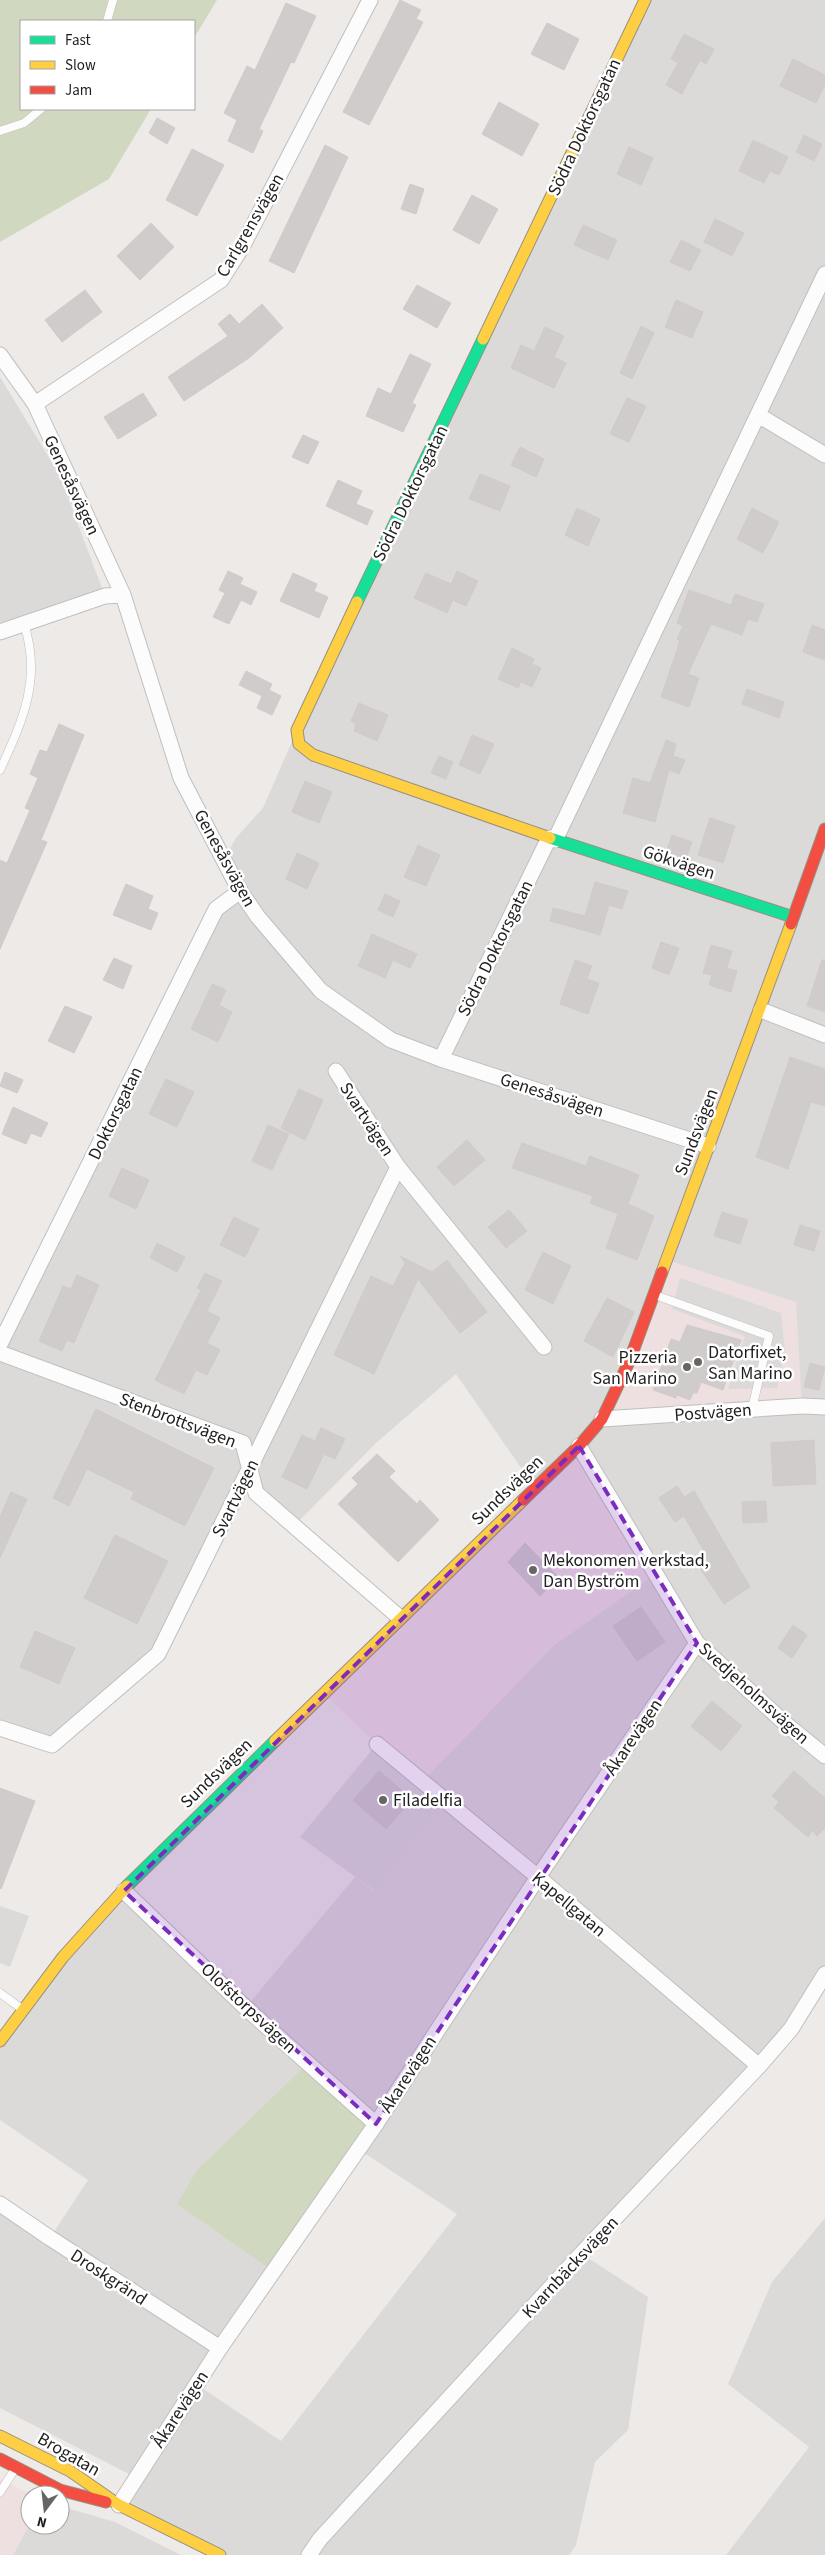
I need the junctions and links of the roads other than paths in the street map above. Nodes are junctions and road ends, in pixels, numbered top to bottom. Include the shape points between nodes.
1 (113, 0) edge
2 (370, 0) edge
3 (644, 0) edge
4 (107, 20) edge
5 (40, 110) edge
6 (0, 131) edge
7 (825, 274) edge
8 (0, 355) edge
9 (35, 404) junction
10 (758, 415) junction
11 (825, 455) edge
12 (123, 595) junction
13 (24, 624) junction
14 (0, 632) edge
15 (0, 770) edge
16 (825, 829) edge
17 (552, 839) junction
18 (240, 891) junction
19 (792, 917) junction
20 (761, 1010) junction
21 (825, 1035) edge
22 (441, 1059) junction
23 (336, 1071) dead end
24 (708, 1146) junction
25 (398, 1167) junction
26 (655, 1295) junction
27 (0, 1344) edge
28 (544, 1347) dead end
29 (0, 1353) edge
30 (825, 1407) edge
31 (752, 1409) junction
32 (602, 1419) junction
33 (579, 1446) junction
34 (250, 1466) junction
35 (399, 1617) junction
36 (697, 1643) junction
37 (0, 1728) edge
38 (376, 1744) dead end
39 (825, 1756) edge
40 (538, 1877) junction
41 (124, 1891) junction
42 (825, 1974) edge
43 (0, 1993) edge
44 (22, 2008) junction
45 (0, 2041) edge
46 (758, 2066) junction
47 (376, 2124) junction
48 (0, 2204) edge
49 (220, 2348) junction
50 (0, 2436) edge
51 (0, 2459) edge
52 (16, 2467) junction
53 (0, 2492) edge
54 (118, 2505) junction
55 (220, 2555) edge
56 (309, 2555) edge

1 - 4 lane
2 - 9 street, Carlgrensvägen via 247,238 221,280
3 - 17 street, Södra Doktorsgatan via 297,730 299,744 313,755
5 - 6 lane via 24,123
7 - 10 street, Södra Doktorsgatan
8 - 9 street, Genesåsvägen
9 - 12 street, Genesåsvägen
10 - 11 street
10 - 17 street, Södra Doktorsgatan
12 - 13 street via 105,596
12 - 18 street, Genesåsvägen via 181,778
13 - 14 street
13 - 15 lane via 30,644 32,680 24,717
16 - 19 street, Sundsvägen
17 - 19 street, Gökvägen
17 - 22 street, Södra Doktorsgatan
18 - 22 street, Genesåsvägen via 321,991 391,1040
18 - 27 street, Doktorsgatan via 216,910
19 - 20 street, Sundsvägen
20 - 21 street
20 - 24 street, Sundsvägen
22 - 24 street, Genesåsvägen
23 - 25 street, Svartvägen
24 - 26 street, Sundsvägen
25 - 28 street, Svartvägen
25 - 34 street, Svartvägen
26 - 31 lane via 769,1336
26 - 32 street, Sundsvägen
29 - 34 street, Stenbrottsvägen via 243,1443
30 - 31 street, Postvägen
31 - 32 street, Postvägen
32 - 33 street, Sundsvägen
33 - 35 street, Sundsvägen
33 - 36 street, Svedjeholmsvägen
34 - 35 street, Stenbrottsvägen via 256,1493
34 - 37 street, Svartvägen via 158,1654 52,1745
35 - 41 street, Sundsvägen
36 - 39 street, Svedjeholmsvägen
36 - 40 street, Åkarevägen
38 - 40 street, Kapellgatan
40 - 46 street, Kapellgatan
40 - 47 street, Åkarevägen
41 - 44 street, Sundsvägen via 50,1971
41 - 47 street, Olofstorpsvägen via 246,2008
42 - 46 street, Kvarnbäcksvägen via 791,2029
43 - 44 lane
44 - 45 street, Sundsvägen
46 - 56 street, Kvarnbäcksvägen via 562,2275 320,2539
47 - 49 street, Åkarevägen
48 - 49 street, Droskgränd
49 - 54 street, Åkarevägen
50 - 54 street, Brogatan via 70,2471
51 - 52 street, Brogatan
52 - 53 lane
52 - 54 street, Brogatan via 60,2490
54 - 55 street, Brogatan

